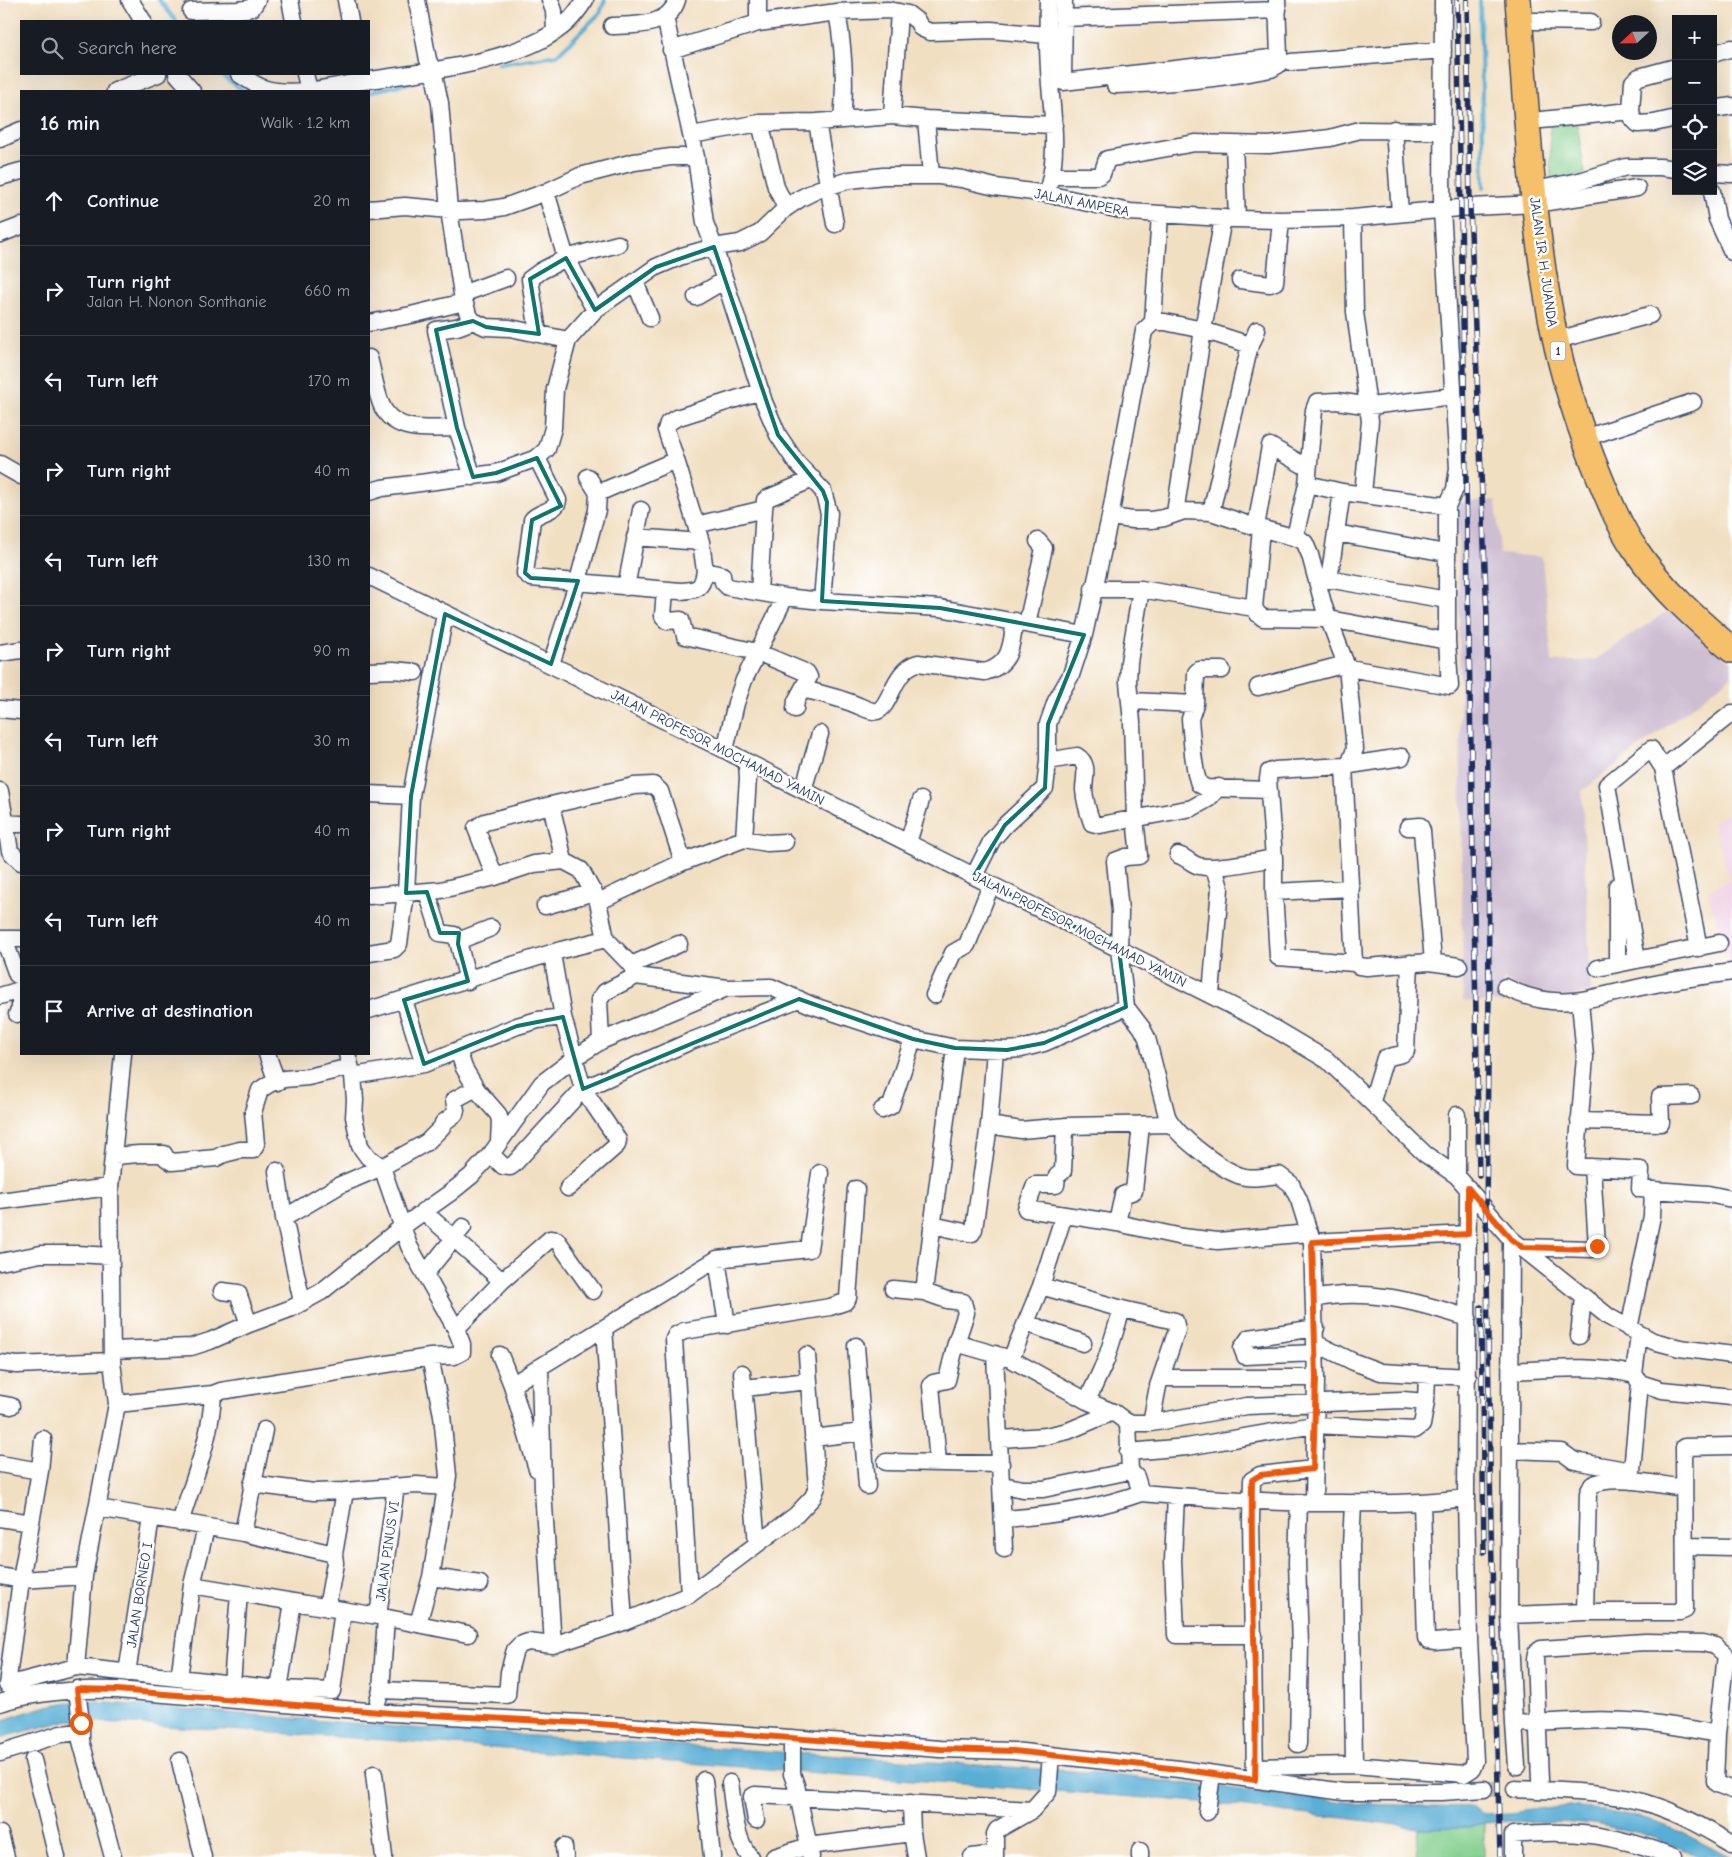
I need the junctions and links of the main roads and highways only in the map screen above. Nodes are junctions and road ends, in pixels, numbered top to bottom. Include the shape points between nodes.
1 (1519, 0) edge
2 (1529, 17) edge
3 (1542, 198) junction
4 (1686, 602) junction
5 (1732, 634) edge
6 (1732, 650) edge

1 - 2 highway, JALAN IR. H. JUANDA / 1
2 - 3 highway, JALAN IR. H. JUANDA / 1
2 - 3 highway, JALAN IR. H. JUANDA / 1 via 1541,120
3 - 4 highway, JALAN IR. H. JUANDA / 1 via 1568,337 1612,477 1630,515
3 - 4 highway, JALAN IR. H. JUANDA / 1 via 1547,295 1569,392 1584,438 1604,489 1634,548 1654,574
4 - 5 highway, JALAN IR. H. JUANDA / 1
4 - 6 highway, JALAN IR. H. JUANDA / 1

